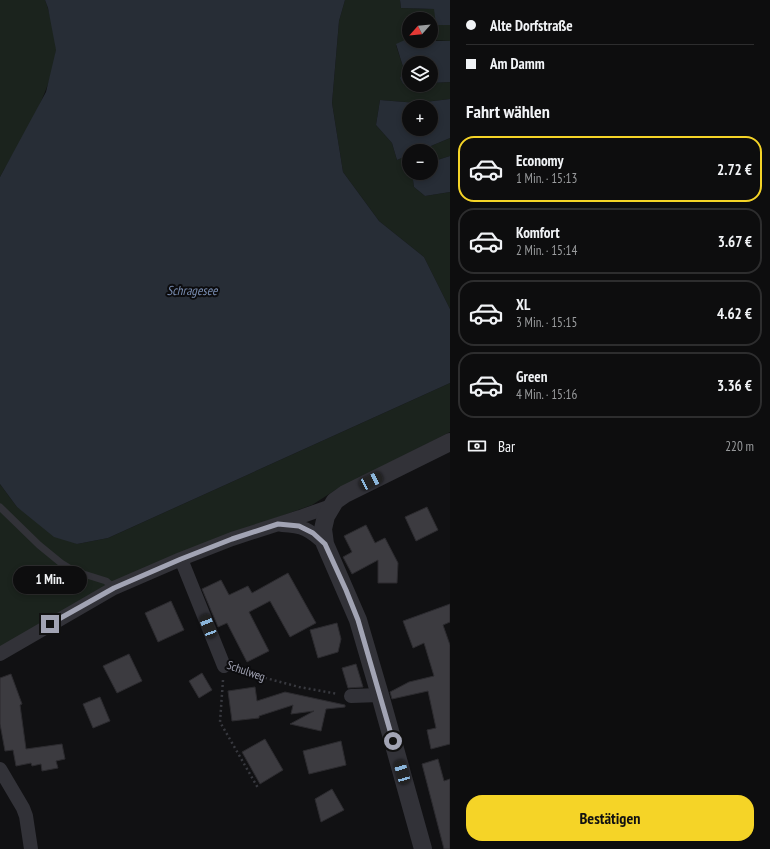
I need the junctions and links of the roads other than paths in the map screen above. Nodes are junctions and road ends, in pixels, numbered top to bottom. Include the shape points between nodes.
1 (450, 442) edge
2 (331, 506) junction
3 (0, 507) edge
4 (278, 524) junction
5 (325, 544) junction
6 (181, 559) junction
7 (114, 588) junction
8 (0, 654) edge
9 (224, 666) road end
10 (380, 695) junction
11 (351, 696) road end
12 (0, 769) edge
13 (31, 849) edge
14 (423, 849) edge

1 - 2 street via 345,494
2 - 4 street
2 - 5 street via 323,529
3 - 7 lane via 61,563 74,571 106,581
4 - 5 street via 299,526 313,533
4 - 6 street
5 - 10 street via 358,620
6 - 7 street
6 - 9 street, Schulweg
7 - 8 street
10 - 11 street
10 - 14 street
12 - 13 street via 23,808

